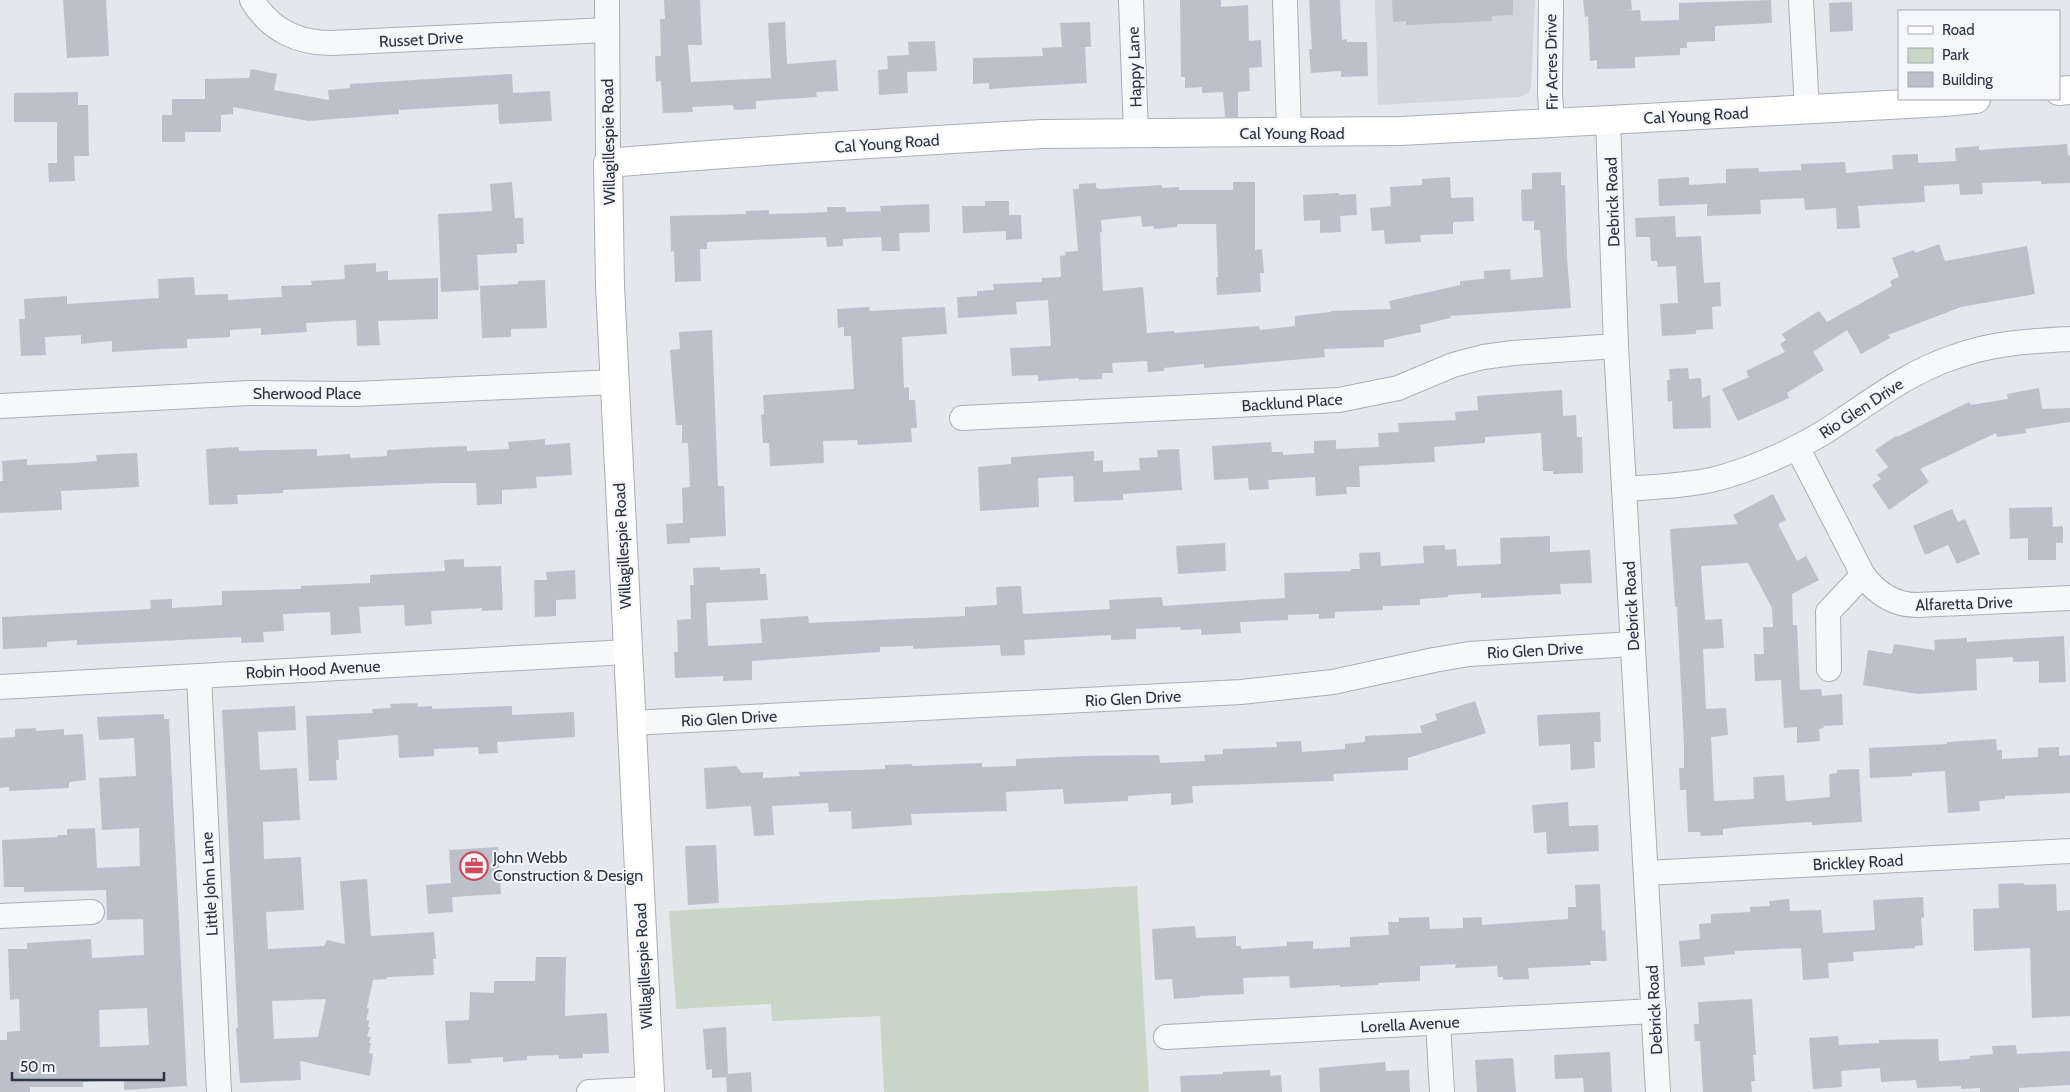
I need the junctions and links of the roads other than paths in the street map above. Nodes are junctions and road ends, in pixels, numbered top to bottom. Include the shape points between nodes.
1 (252, 0) edge
2 (606, 0) edge
3 (1131, 0) edge
4 (1285, 0) edge
5 (1551, 0) edge
6 (1801, 0) edge
7 (607, 30) junction
8 (1961, 100) edge
9 (1807, 110) junction
10 (1608, 120) junction
11 (1552, 124) junction
12 (1289, 133) junction
13 (1136, 134) junction
14 (608, 163) junction
15 (2070, 339) edge
16 (1616, 346) junction
17 (615, 382) junction
18 (0, 406) edge
19 (962, 418) dead end
20 (1797, 447) junction
21 (1624, 489) junction
22 (1863, 574) junction
23 (2070, 598) edge
24 (1634, 644) junction
25 (627, 652) junction
26 (1829, 669) dead end
27 (199, 676) junction
28 (0, 687) edge
29 (630, 723) junction
30 (2070, 851) edge
31 (1646, 873) junction
32 (92, 912) dead end
33 (0, 916) edge
34 (1654, 1011) junction
35 (1438, 1023) junction
36 (1166, 1037) dead end
37 (650, 1090) edge
38 (220, 1092) edge
39 (589, 1092) edge
40 (1442, 1092) edge
41 (1658, 1092) edge

1 - 7 street, Russet Drive via 275,27 311,42
2 - 7 street, Willagillespie Road
3 - 13 street, Happy Lane
4 - 12 street
5 - 11 street, Fir Acres Drive
6 - 9 street
7 - 14 street, Willagillespie Road
8 - 9 main road, Cal Young Road
9 - 10 main road, Cal Young Road
10 - 11 main road, Cal Young Road
10 - 16 street, Debrick Road
11 - 12 main road, Cal Young Road via 1401,132
12 - 13 main road, Cal Young Road
13 - 14 main road, Cal Young Road via 955,138
14 - 17 main road, Willagillespie Road
15 - 20 street, Rio Glen Drive via 2001,344 1946,360 1894,385
16 - 19 street, Backlund Place via 1483,357 1453,365 1398,388 1339,400
16 - 21 street, Debrick Road
17 - 18 street, Sherwood Place via 355,394 250,393
17 - 25 main road, Willagillespie Road
20 - 21 street, Rio Glen Drive via 1711,480
20 - 22 street, Alfaretta Drive
21 - 24 street, Debrick Road
22 - 23 street, Alfaretta Drive via 1886,598 1908,605
22 - 26 street via 1828,612
24 - 29 street, Rio Glen Drive via 1469,654 1333,682 1241,692
24 - 31 street, Debrick Road
25 - 27 street, Robin Hood Avenue
25 - 29 main road, Willagillespie Road
27 - 28 street, Robin Hood Avenue
27 - 38 street, Little John Lane
29 - 37 main road, Willagillespie Road
30 - 31 street, Brickley Road
31 - 34 street, Debrick Road
32 - 33 street
34 - 35 street, Lorella Avenue
34 - 41 street, Debrick Road
35 - 36 street, Lorella Avenue
35 - 40 street
37 - 39 street

